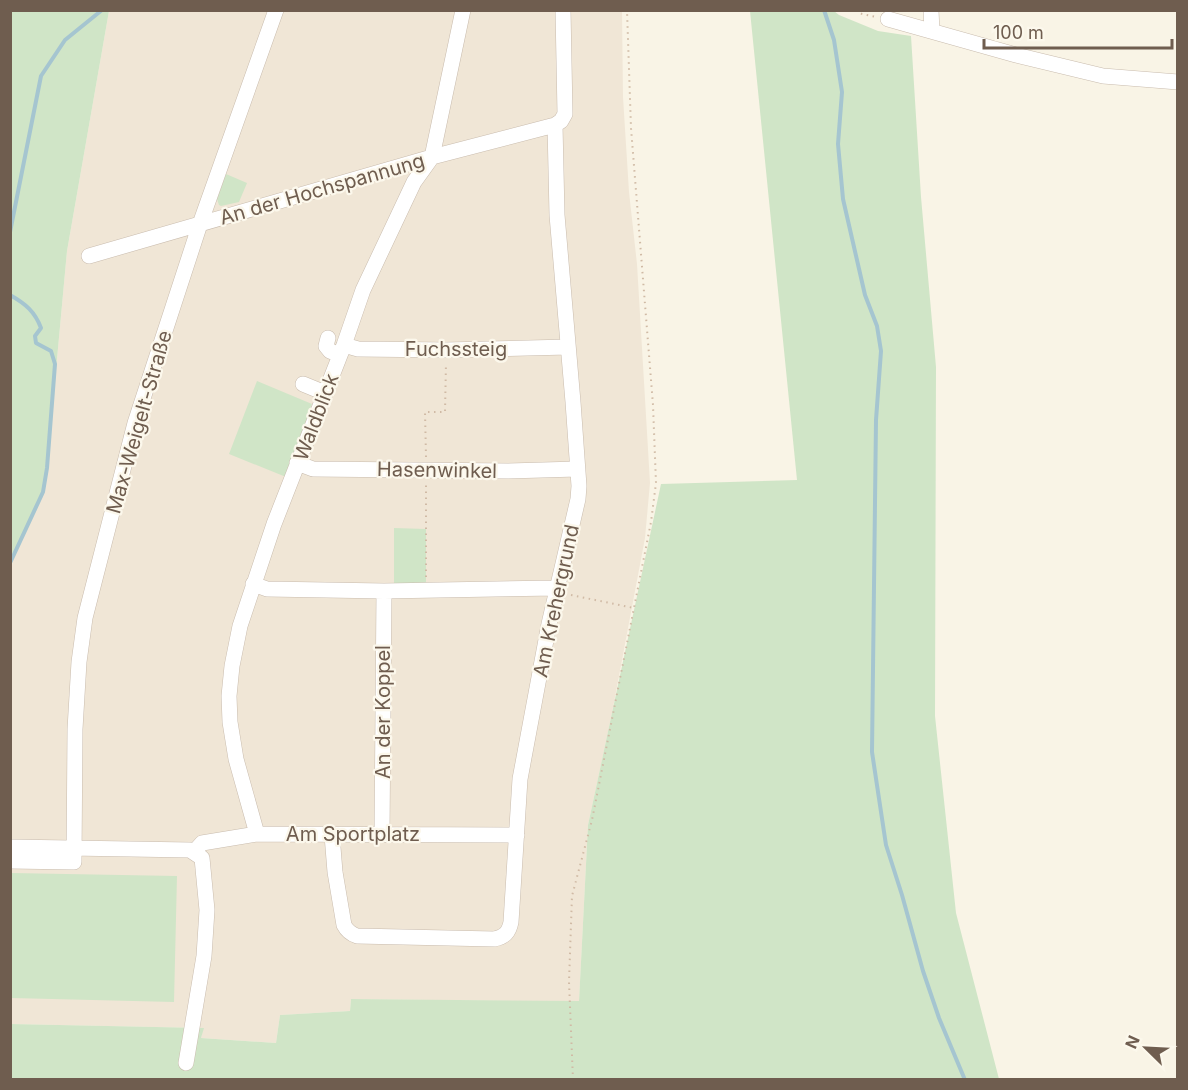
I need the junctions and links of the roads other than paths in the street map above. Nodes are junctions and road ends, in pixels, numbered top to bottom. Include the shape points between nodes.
1 (276, 10) edge
2 (463, 10) edge
3 (563, 10) edge
4 (931, 10) edge
5 (888, 19) road end
6 (932, 31) junction
7 (1178, 82) edge
8 (555, 125) junction
9 (432, 158) junction
10 (379, 173) junction
11 (379, 189) dead end
12 (200, 224) junction
13 (89, 256) dead end
14 (328, 338) dead end
15 (568, 347) junction
16 (342, 350) junction
17 (303, 384) dead end
18 (325, 393) junction
19 (297, 464) junction
20 (577, 469) junction
21 (253, 584) junction
22 (556, 590) junction
23 (384, 591) junction
24 (257, 834) junction
25 (332, 834) junction
26 (382, 834) junction
27 (518, 835) junction
28 (75, 847) junction
29 (10, 848) edge
30 (194, 852) junction
31 (10, 861) edge
32 (186, 1063) dead end

1 - 12 street, Max-Weigelt-Straße
2 - 9 street, Waldblick
3 - 8 street, Am Krehergrund via 566,114
4 - 6 street
5 - 6 street
6 - 7 street via 1103,76
8 - 9 street, An der Hochspannung
8 - 15 street, Am Krehergrund via 557,215
9 - 10 street, An der Hochspannung
9 - 16 street, Waldblick via 414,182 376,261
10 - 11 street
10 - 12 street, An der Hochspannung
12 - 13 street, An der Hochspannung
12 - 28 street, Max-Weigelt-Straße via 135,423 86,618 75,729
14 - 16 street via 328,349
15 - 16 street, Fuchssteig
15 - 20 street, Am Krehergrund
16 - 18 street, Waldblick
17 - 18 street
18 - 19 street, Waldblick
19 - 20 street, Hasenwinkel via 313,469
19 - 21 street, Waldblick
20 - 22 street, Am Krehergrund via 578,499
21 - 23 street via 267,590
21 - 24 street, Waldblick via 235,647 230,722
22 - 23 street
22 - 27 street, Am Krehergrund via 520,779
23 - 26 street, An der Koppel
24 - 25 street, Am Sportplatz
24 - 30 street, Am Sportplatz via 202,843
25 - 26 street, Am Sportplatz
25 - 27 street, Am Krehergrund via 344,925 351,934 494,939 501,938 510,927
26 - 27 street, Am Sportplatz
28 - 29 street, Am Sportplatz
28 - 30 street, Am Sportplatz
28 - 31 street via 74,862
30 - 32 street via 202,858 207,909 204,956

